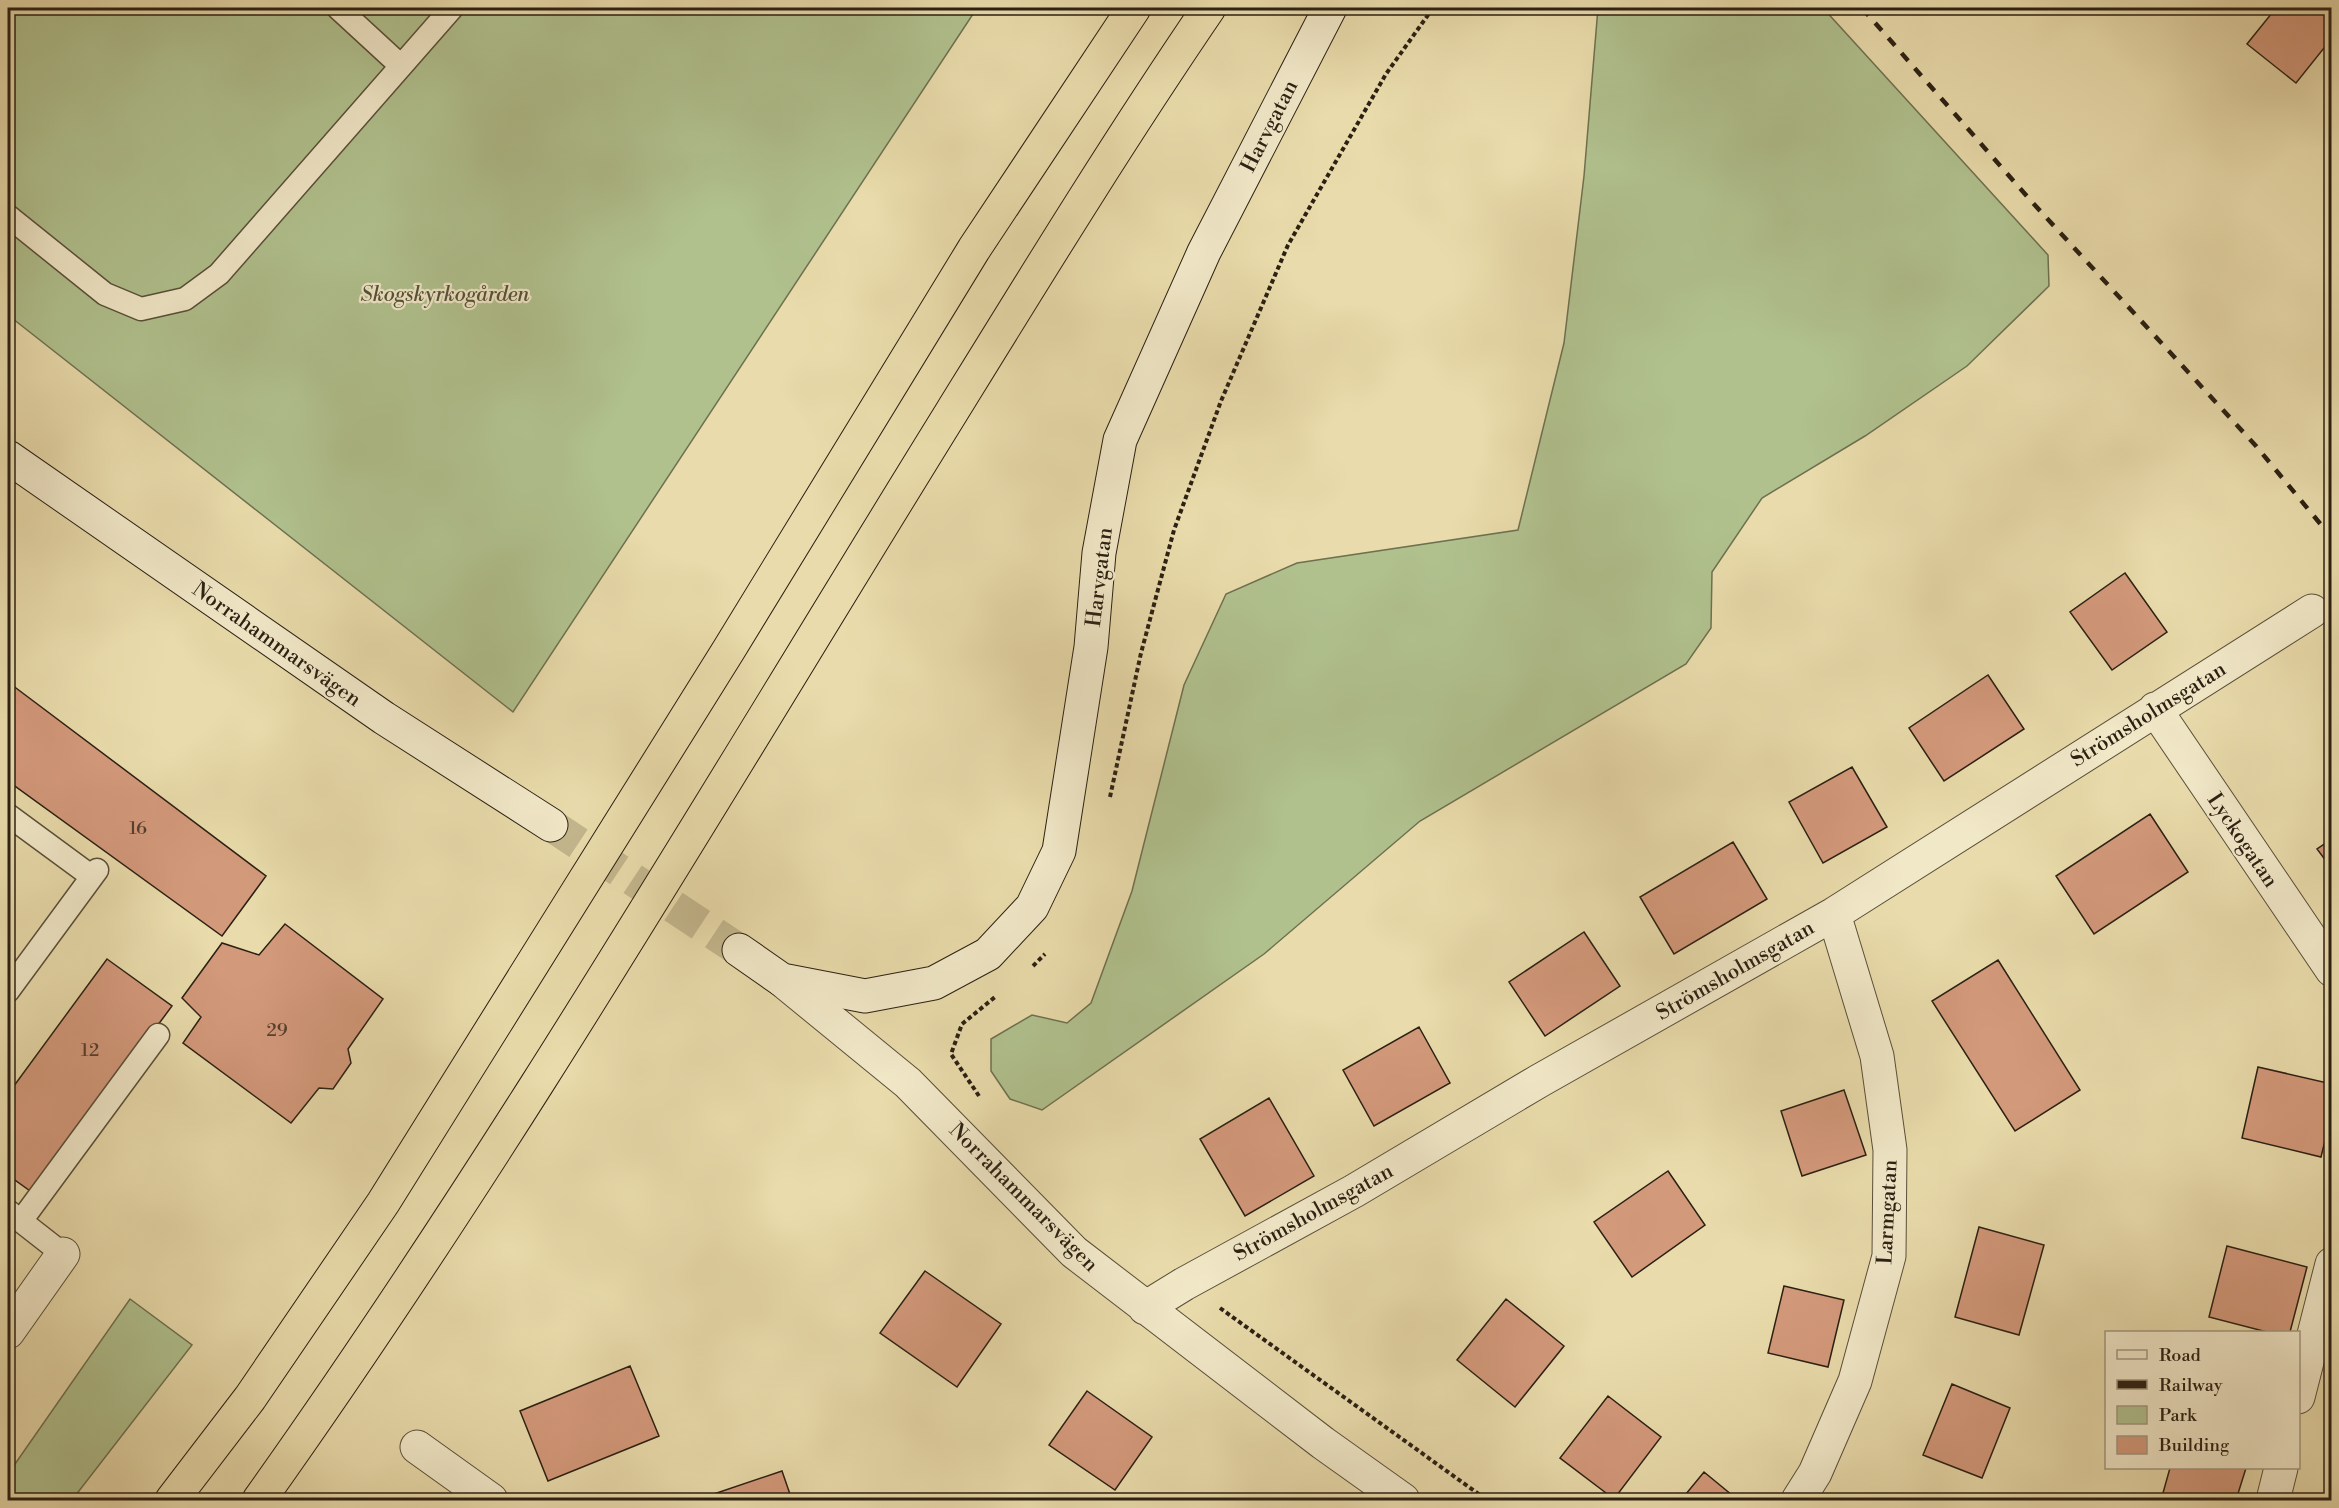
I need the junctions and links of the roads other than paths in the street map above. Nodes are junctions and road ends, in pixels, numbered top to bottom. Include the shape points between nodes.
1 (338, 8) edge
2 (452, 8) edge
3 (1134, 8) edge
4 (1209, 8) edge
5 (1330, 8) edge
6 (401, 66) junction
7 (8, 216) edge
8 (8, 457) edge
9 (2312, 611) dead end
10 (2155, 710) junction
11 (8, 814) edge
12 (550, 825) tunnel mouth
13 (1834, 914) junction
14 (739, 950) tunnel mouth
15 (2331, 970) edge
16 (782, 980) junction
17 (8, 991) edge
18 (158, 1035) dead end
19 (14, 1216) edge
20 (63, 1254) joint
21 (2331, 1264) edge
22 (1145, 1308) junction
23 (8, 1332) edge
24 (2300, 1389) edge
25 (417, 1447) dead end
26 (2281, 1469) edge
27 (486, 1499) edge
28 (172, 1500) edge
29 (259, 1500) edge
30 (1403, 1500) edge
31 (1798, 1500) edge
32 (2273, 1500) edge

1 - 6 lane
2 - 6 lane
3 - 28 highway via 974,249 383,1203 250,1398
4 - 29 highway via 1028,289 530,1096
5 - 16 street, Harvgatan via 1204,252 1120,440 1099,553 1090,647 1059,851 1032,907 988,954 934,983 865,996
6 - 7 lane via 219,274 185,299 141,309 105,294
8 - 12 street, Norrahammarsvägen via 384,718
9 - 10 street, Strömsholmsgatan
10 - 13 street, Strömsholmsgatan
10 - 15 street, Lyckogatan
11 - 17 lane via 94,873
13 - 22 street, Strömsholmsgatan
13 - 31 street, Larmgatan via 1877,1056 1890,1150 1889,1256 1855,1381 1815,1473
14 - 16 street, Norrahammarsvägen
16 - 22 street, Norrahammarsvägen via 908,1083 1074,1252
18 - 19 lane
19 - 20 lane
20 - 23 street
21 - 24 street
22 - 30 street, Norrahammarsvägen
25 - 27 street
26 - 32 street

